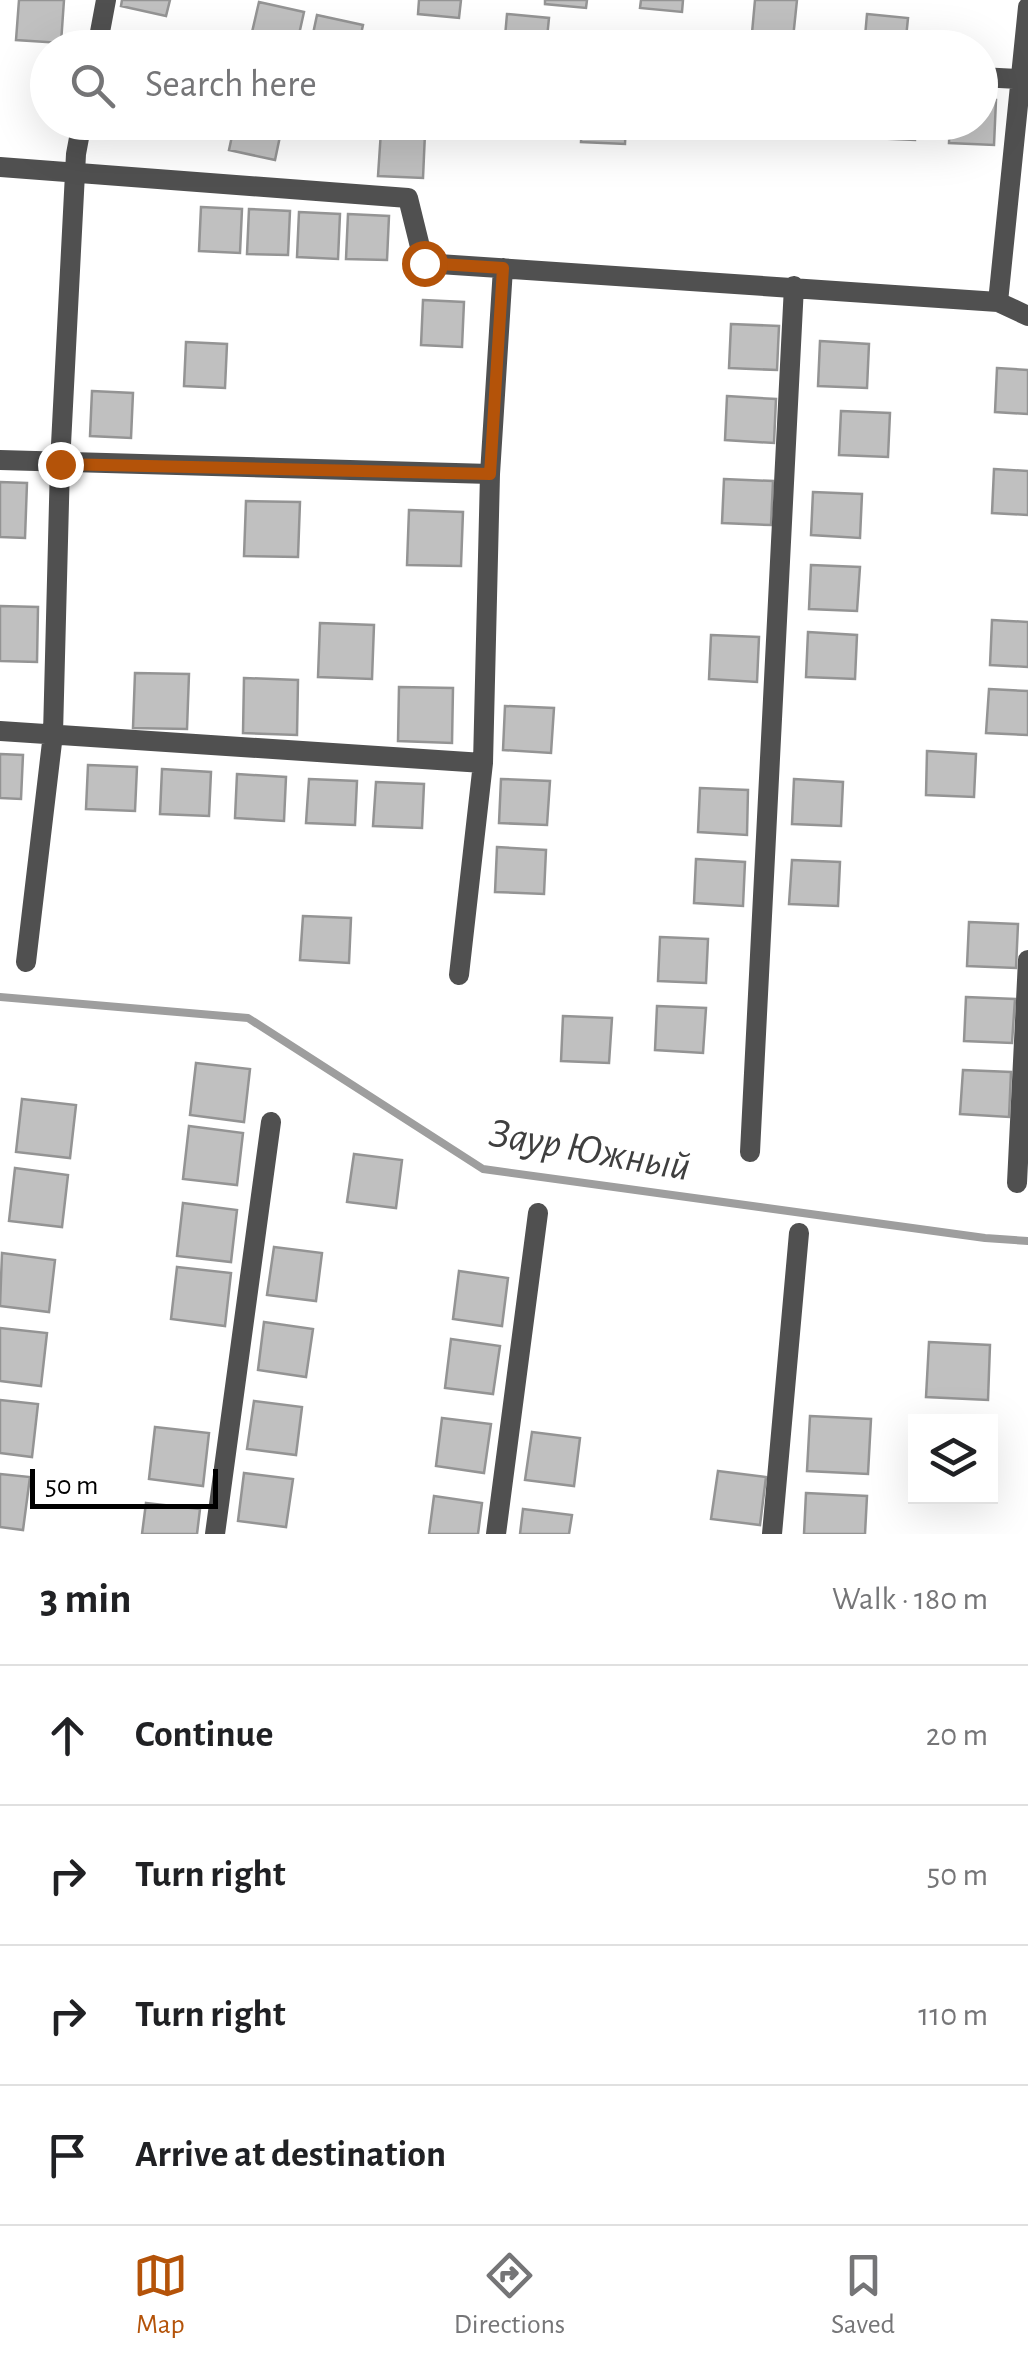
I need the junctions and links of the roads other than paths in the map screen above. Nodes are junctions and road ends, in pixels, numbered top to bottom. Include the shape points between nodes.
1 (106, 0) edge
2 (1028, 7) edge
3 (100, 30) edge
4 (998, 78) edge
5 (1020, 79) junction
6 (79, 140) edge
7 (0, 167) edge
8 (75, 170) junction
9 (503, 268) junction
10 (794, 286) junction
11 (998, 302) junction
12 (1028, 316) edge
13 (0, 460) edge
14 (60, 464) junction
15 (490, 474) junction
16 (0, 731) edge
17 (53, 734) junction
18 (483, 763) junction
19 (1028, 960) edge
20 (26, 962) dead end
21 (459, 975) dead end
22 (271, 1122) dead end
23 (750, 1152) dead end
24 (1017, 1182) dead end
25 (538, 1213) dead end
26 (800, 1233) dead end
27 (216, 1534) edge
28 (496, 1534) edge
29 (772, 1534) edge

1 - 3 street
2 - 5 street
4 - 5 street
5 - 11 street
6 - 8 street
7 - 8 street
8 - 9 street via 408,198 424,263
8 - 14 street
9 - 10 street
9 - 15 street
10 - 11 street
10 - 23 street
11 - 12 street
13 - 14 street
14 - 15 street
14 - 17 street
15 - 18 street
16 - 17 street
17 - 18 street
17 - 20 street
18 - 21 street
19 - 24 street
22 - 27 street
25 - 28 street
26 - 29 street

